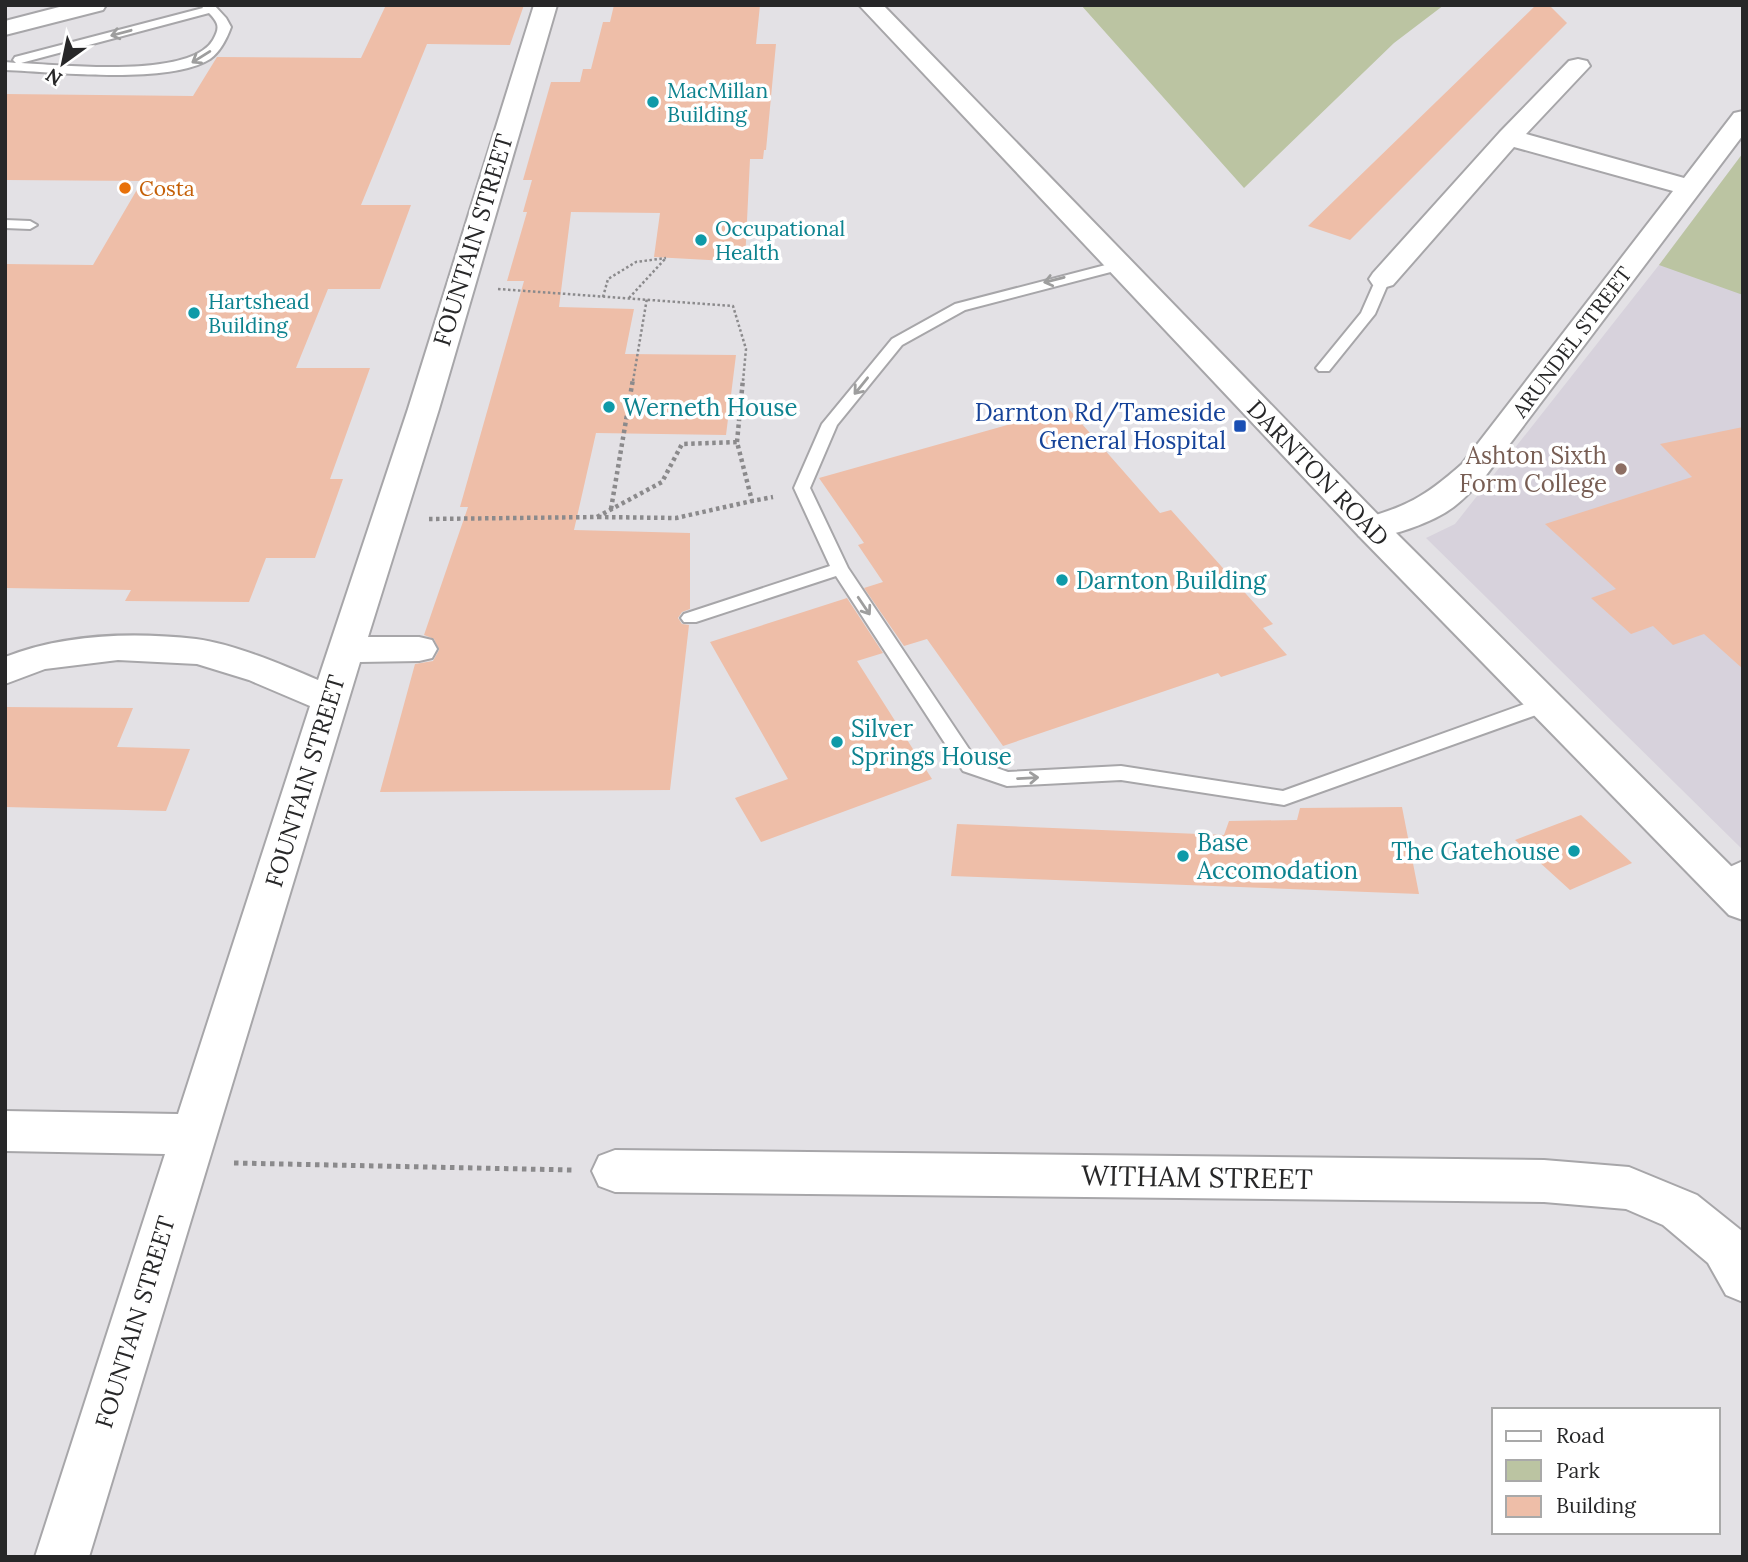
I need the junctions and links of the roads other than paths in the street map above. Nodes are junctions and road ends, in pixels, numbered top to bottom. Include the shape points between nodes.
1 (95, 5) edge
2 (547, 5) edge
3 (870, 5) edge
4 (209, 7) edge
5 (5, 28) edge
6 (5, 65) edge
7 (1578, 66) dead end
8 (1743, 118) edge
9 (1509, 137) junction
10 (1688, 187) junction
11 (5, 225) edge
12 (30, 225) dead end
13 (1121, 265) junction
14 (1383, 279) joint
15 (1324, 368) dead end
16 (1371, 528) junction
17 (840, 569) junction
18 (690, 618) dead end
19 (419, 649) dead end
20 (346, 650) junction
21 (5, 671) edge
22 (331, 699) junction
23 (1543, 705) junction
24 (1731, 875) edge
25 (1743, 904) edge
26 (5, 1130) edge
27 (190, 1148) junction
28 (615, 1171) road end
29 (1743, 1279) edge
30 (62, 1557) edge

1 - 5 street
2 - 20 street, FOUNTAIN STREET
3 - 13 street, DARNTON ROAD
4 -> 6 lane
4 -> 6 lane via 222,20 222,35 208,55 176,67
7 - 9 street
8 - 10 street, ARUNDEL STREET
9 - 10 street
9 - 14 street
10 - 16 street, ARUNDEL STREET via 1473,471 1443,499
11 - 12 lane
13 - 16 street, DARNTON ROAD
13 -> 17 lane via 960,307 897,342 830,424 802,488
14 - 15 lane via 1368,314
16 - 23 street, DARNTON ROAD
17 - 18 lane
17 -> 23 lane via 971,766 1007,779 1121,773 1284,798
19 - 20 street
20 - 22 street, FOUNTAIN STREET
21 - 22 street via 40,657 118,648 198,652
22 - 27 street, FOUNTAIN STREET
23 - 24 street, DARNTON ROAD
24 - 25 street, DARNTON ROAD
26 - 27 street
27 - 30 street, FOUNTAIN STREET
28 - 29 street, WITHAM STREET via 1544,1181 1629,1188 1680,1210 1725,1247

